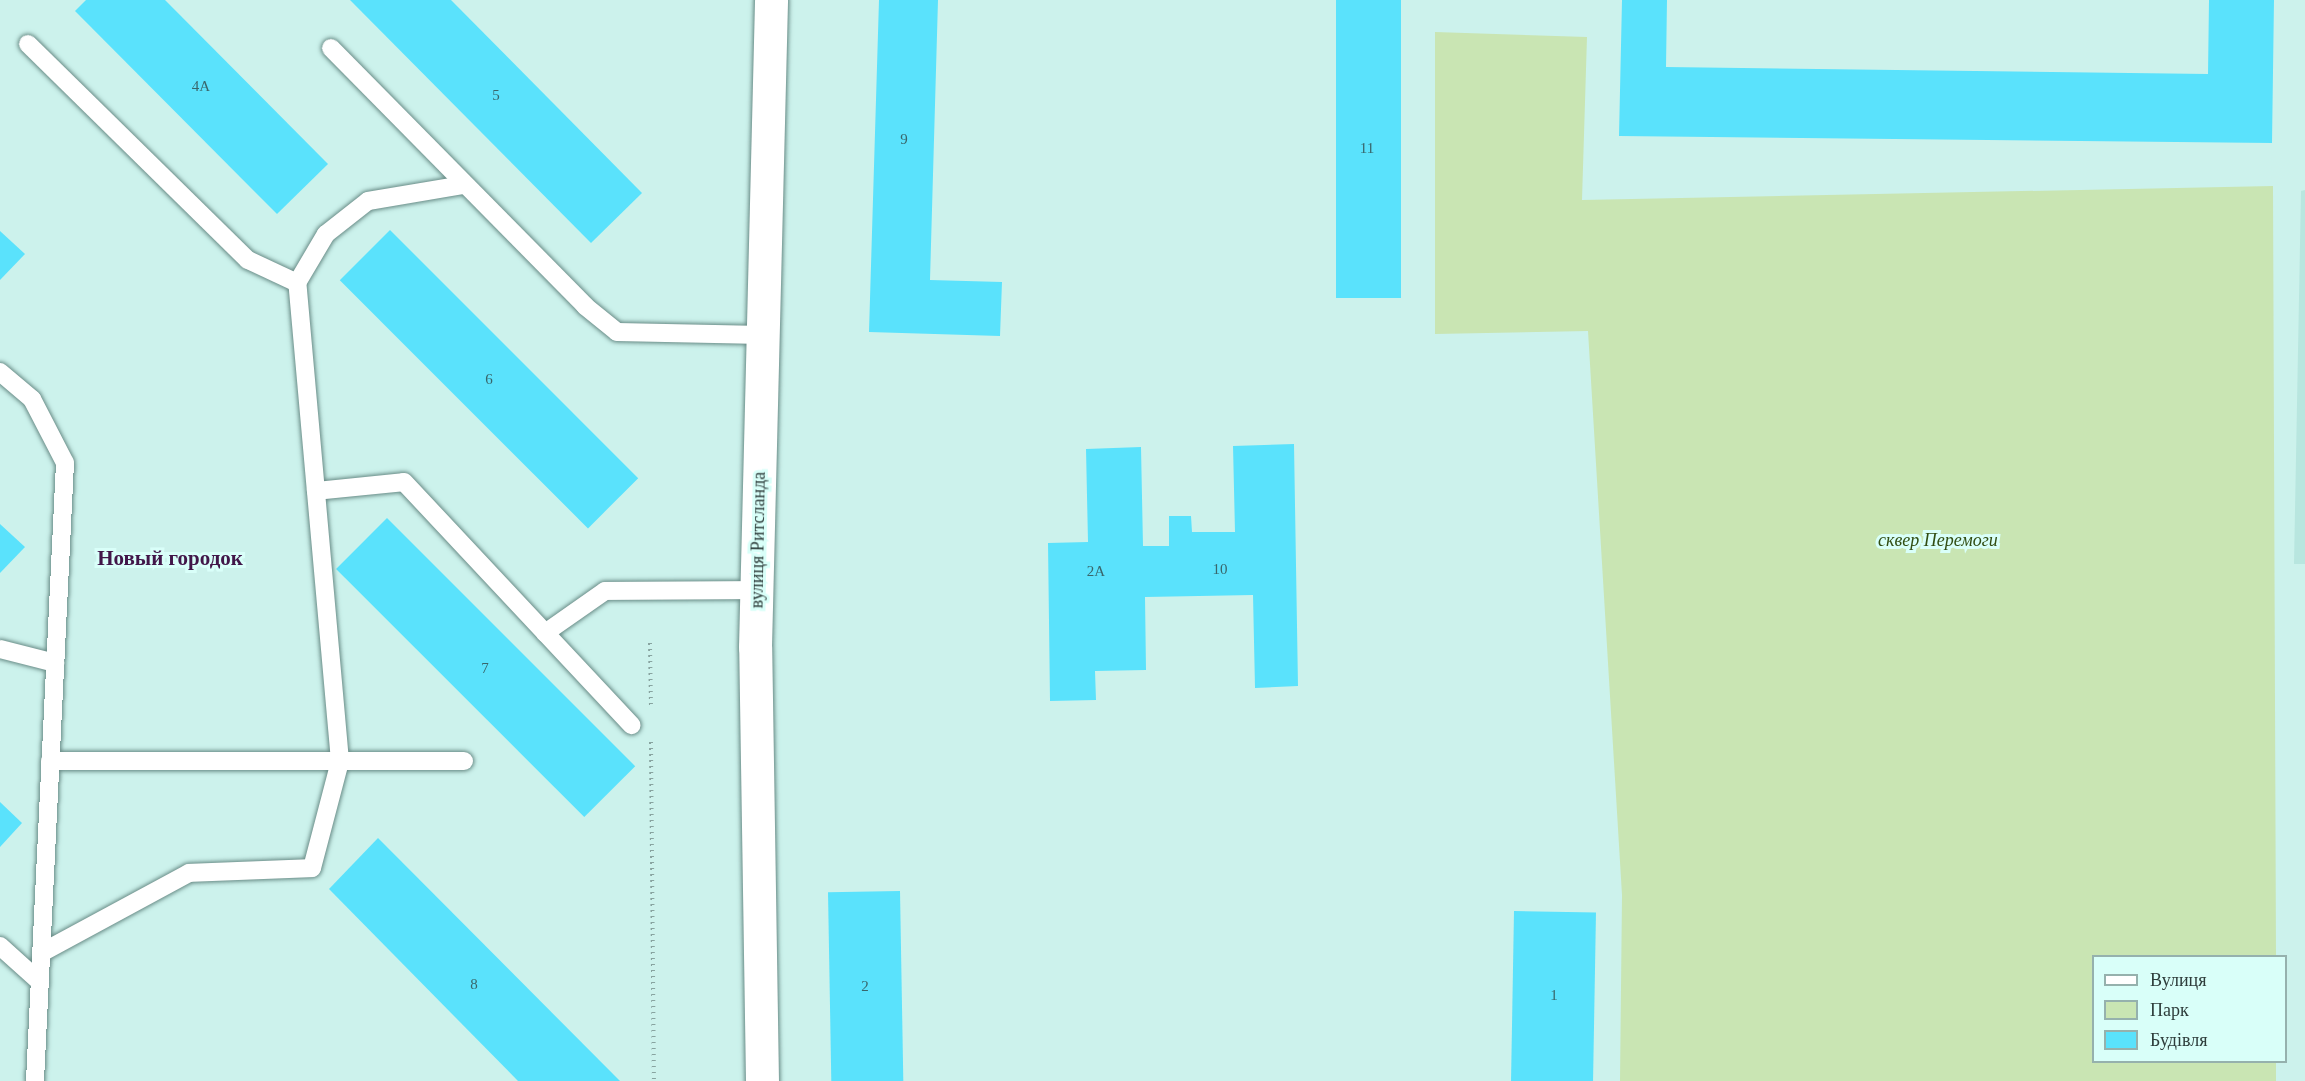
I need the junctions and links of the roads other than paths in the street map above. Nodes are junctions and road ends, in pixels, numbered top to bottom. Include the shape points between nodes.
1 (771, 0) edge
2 (28, 45) dead end
3 (331, 48) dead end
4 (464, 185) junction
5 (297, 283) junction
6 (763, 335) junction
7 (0, 372) edge
8 (316, 491) junction
9 (757, 591) junction
10 (545, 633) junction
11 (0, 649) edge
12 (55, 663) junction
13 (631, 725) dead end
14 (50, 760) junction
15 (340, 761) junction
16 (464, 761) dead end
17 (0, 946) edge
18 (41, 953) junction
19 (40, 982) junction
20 (35, 1081) edge
21 (762, 1081) edge

1 - 6 street, вулиця Ритсланда
2 - 5 lane via 248,260
3 - 4 lane
4 - 5 lane via 368,201 326,234
4 - 6 lane via 585,306 617,332
5 - 8 lane
6 - 9 street, вулиця Ритсланда
7 - 12 lane via 32,399 65,463
8 - 10 lane via 404,482
8 - 15 lane
9 - 10 lane via 606,591
9 - 21 street, вулиця Ритсланда
10 - 13 lane
11 - 12 lane
12 - 14 lane
14 - 15 lane
14 - 18 lane
15 - 16 lane
15 - 18 lane via 312,868 189,873
17 - 19 lane
18 - 19 lane
19 - 20 lane

